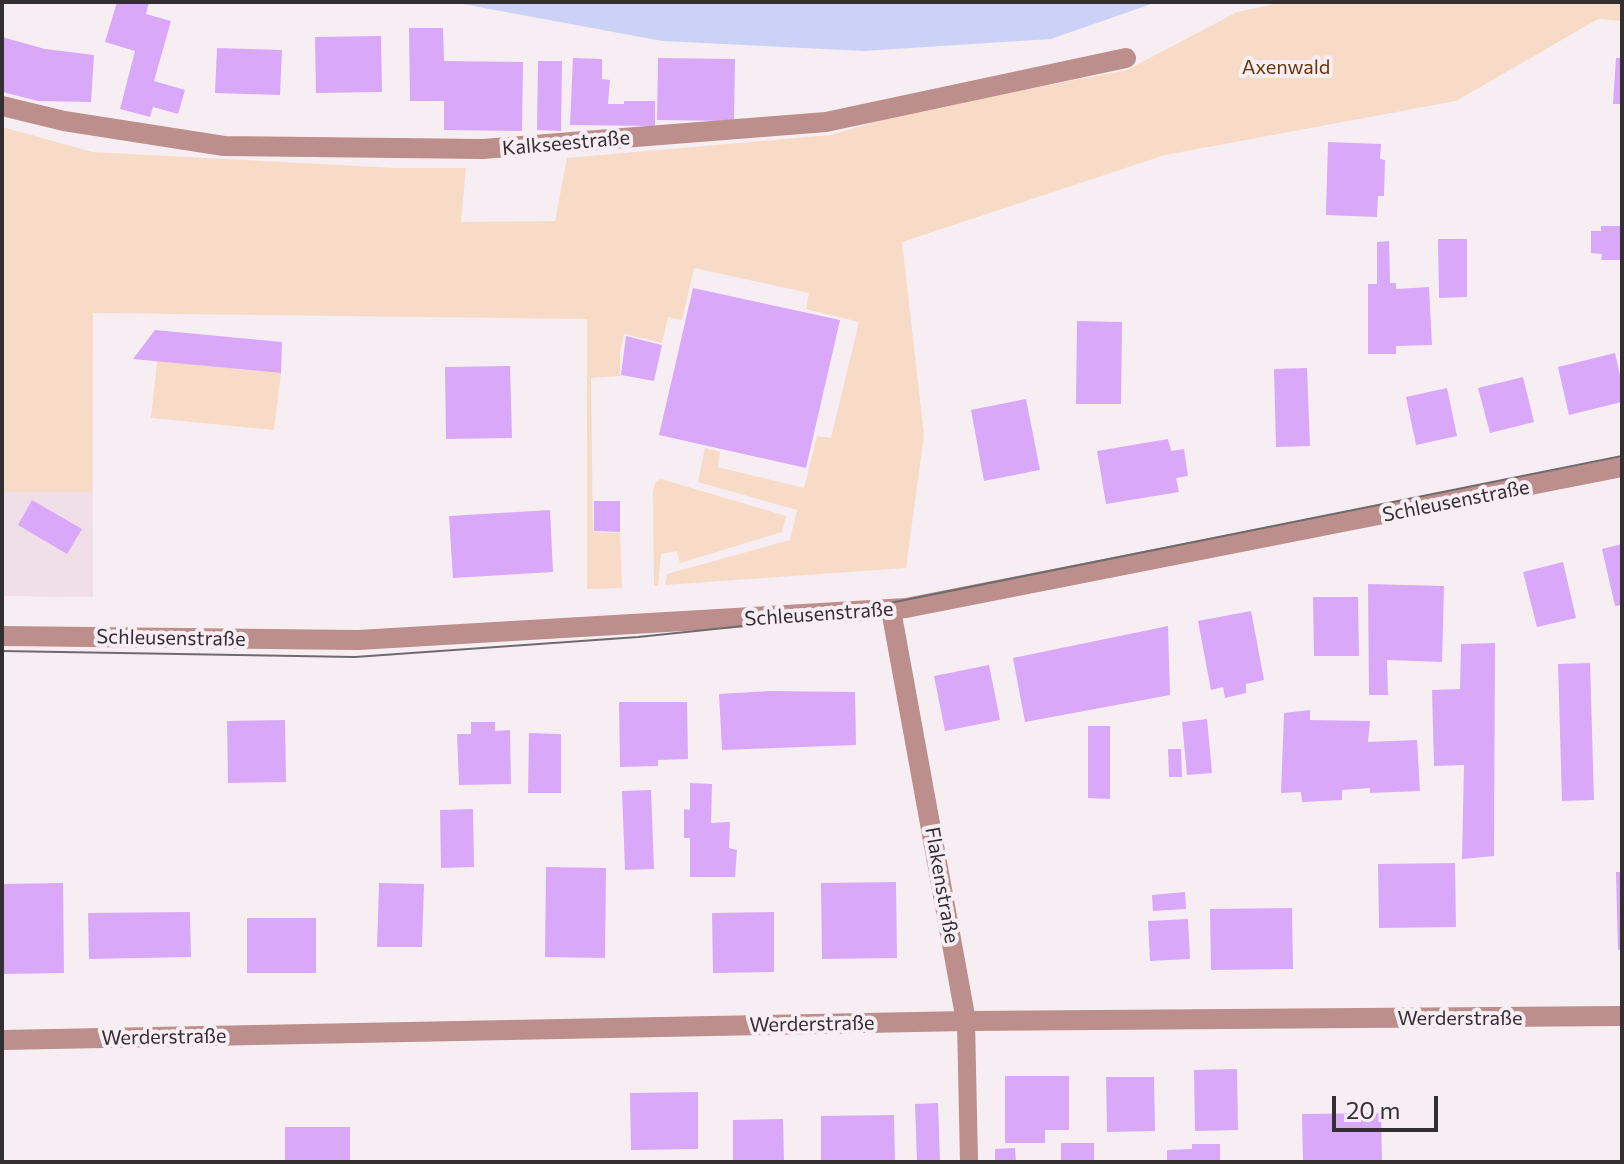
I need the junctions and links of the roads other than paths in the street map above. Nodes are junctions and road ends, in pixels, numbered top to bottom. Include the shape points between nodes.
1 (1126, 58) dead end
2 (2, 106) edge
3 (1622, 467) edge
4 (891, 610) junction
5 (2, 636) edge
6 (1622, 1016) edge
7 (966, 1021) junction
8 (2, 1040) edge
9 (969, 1162) edge

1 - 2 street, Kalkseestraße via 826,122 483,149 224,146
3 - 4 street, Schleusenstraße
4 - 5 street, Schleusenstraße via 358,640
4 - 7 street, Flakenstraße
6 - 7 street, Werderstraße
7 - 8 street, Werderstraße
7 - 9 lane, Flakenstraße

